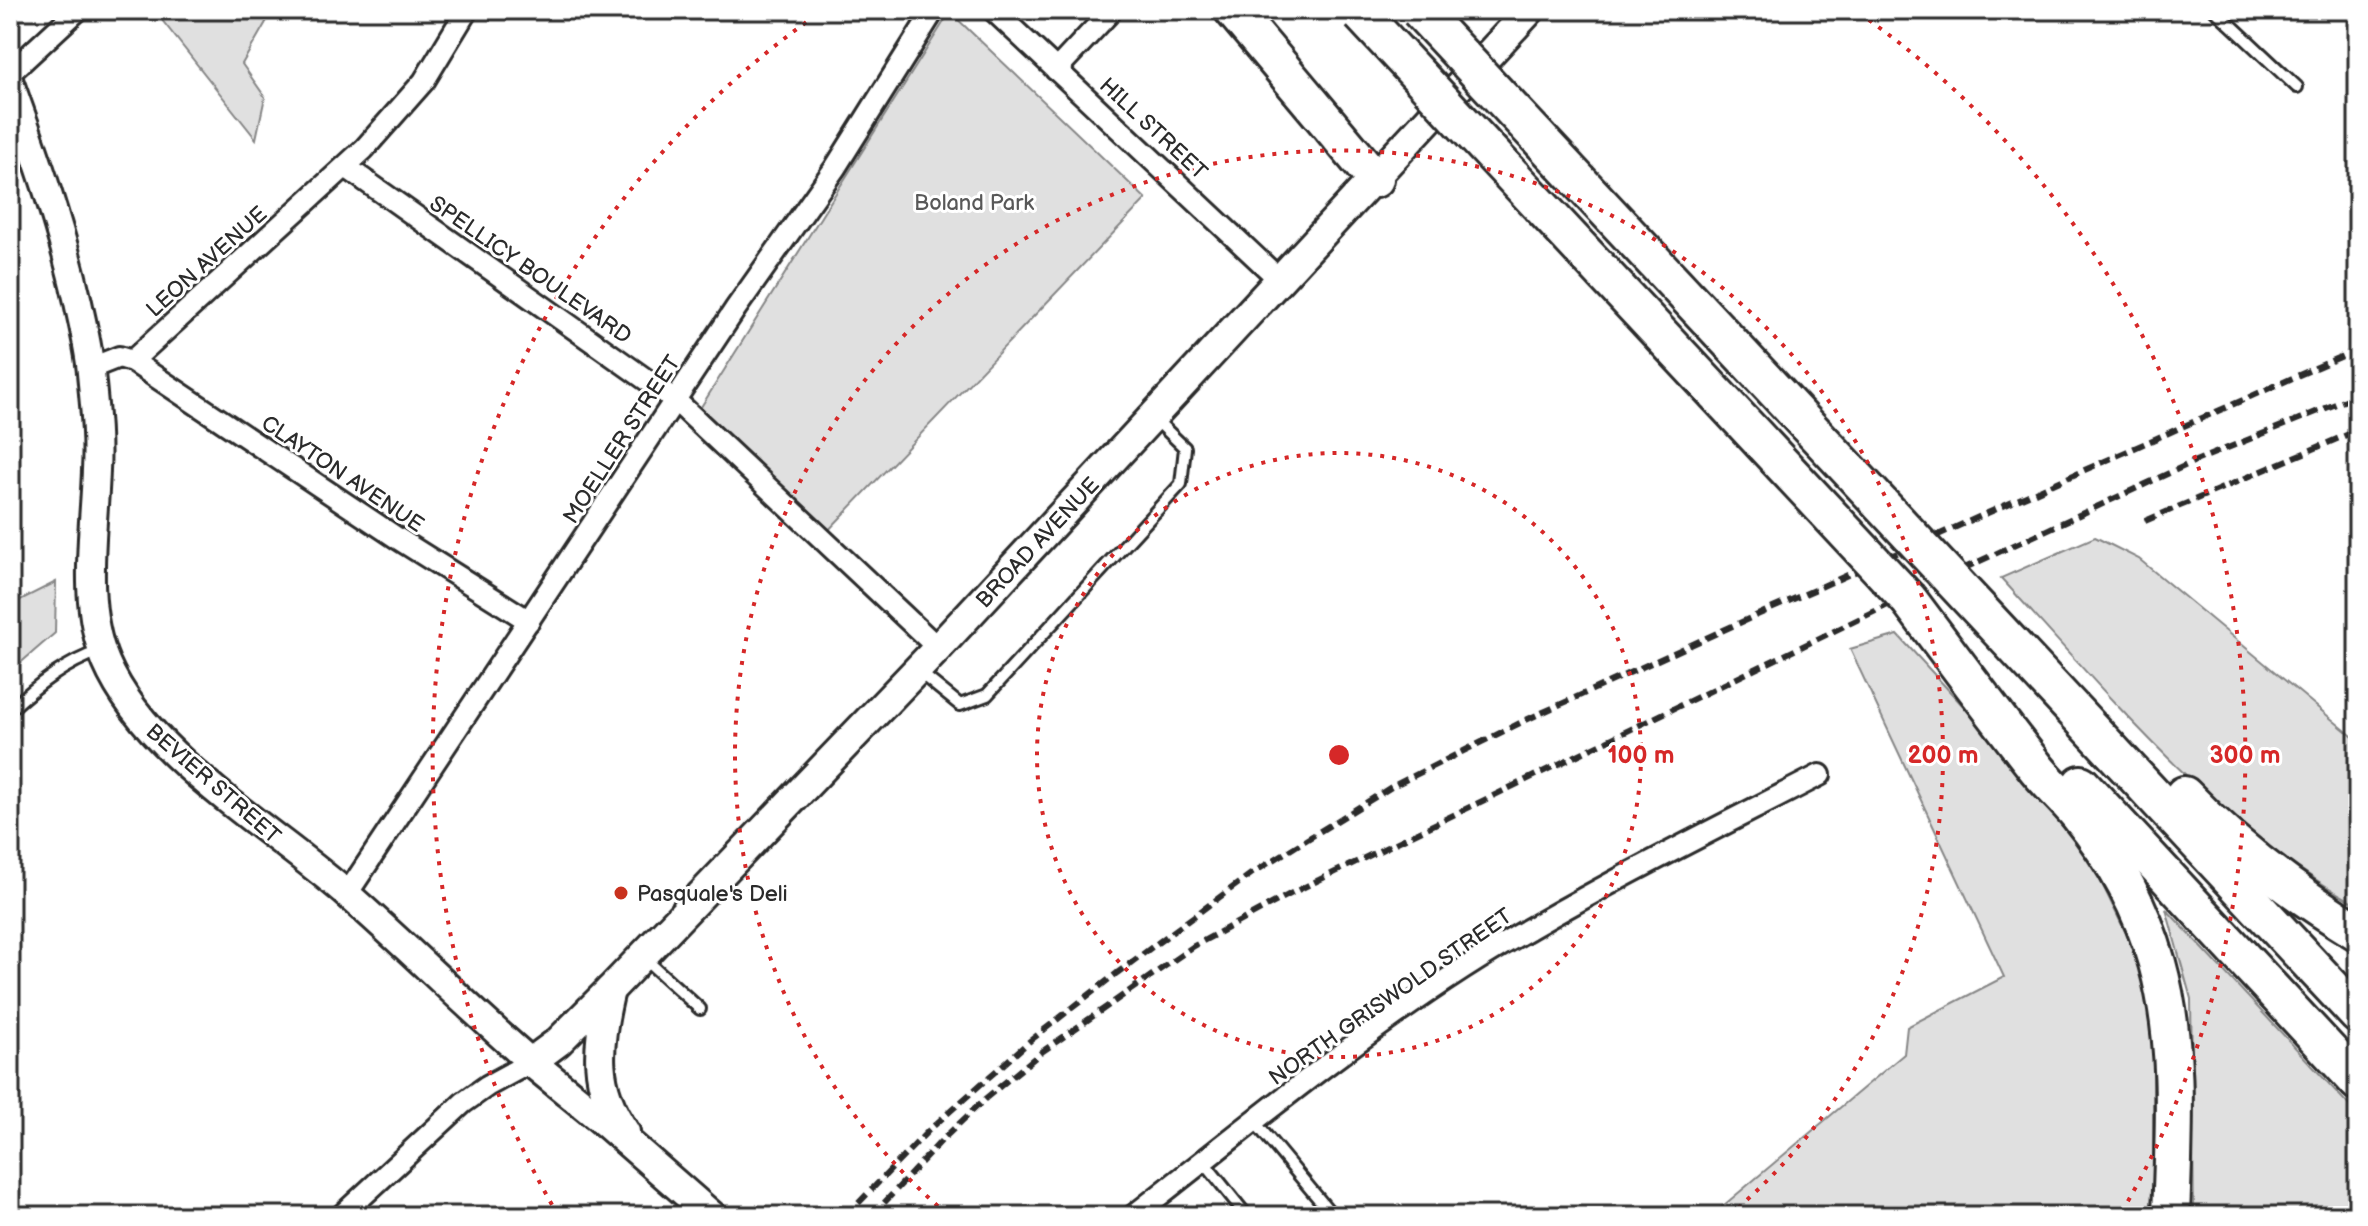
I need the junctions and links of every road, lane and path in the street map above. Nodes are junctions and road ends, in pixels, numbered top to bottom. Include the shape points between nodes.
1 (78, 10) edge
2 (467, 10) edge
3 (934, 10) edge
4 (993, 10) edge
5 (1112, 10) edge
6 (1233, 10) edge
7 (1419, 10) edge
8 (1530, 10) edge
9 (2215, 10) edge
10 (1359, 12) edge
11 (1056, 70) junction
12 (10, 73) edge
13 (10, 83) edge
14 (2297, 87) dead end
15 (346, 167) junction
16 (1375, 179) junction
17 (1281, 281) junction
18 (132, 361) junction
19 (91, 368) junction
20 (675, 400) junction
21 (1153, 418) junction
22 (529, 621) junction
23 (938, 648) junction
24 (102, 650) junction
25 (917, 671) junction
26 (10, 710) edge
27 (2121, 745) junction
28 (2055, 773) junction
29 (1820, 775) dead end
30 (347, 894) junction
31 (2358, 932) edge
32 (643, 957) junction
33 (610, 990) junction
34 (700, 1009) dead end
35 (2358, 1015) edge
36 (531, 1062) junction
37 (2358, 1082) edge
38 (1254, 1121) junction
39 (649, 1160) junction
40 (1203, 1161) junction
41 (1157, 1209) edge
42 (341, 1216) edge
43 (712, 1216) edge
44 (1133, 1216) edge
45 (1247, 1216) edge
46 (1333, 1216) edge
47 (2171, 1216) edge

1 - 12 street
2 - 15 street via 424,81
3 - 20 street, MOELLER STREET via 835,168
4 - 11 street, HILL STREET
5 - 11 street
6 - 16 highway
7 - 27 highway, bridge via 1942,570
8 - 16 main road, BROAD AVENUE
9 - 14 lane
10 - 28 highway, bridge via 1909,600
11 - 17 street, HILL STREET
13 - 19 street, BEVIER STREET via 64,244
15 - 18 street, LEON AVENUE
15 - 20 street, SPELLICY BOULEVARD
16 - 17 main road, BROAD AVENUE
17 - 21 main road, BROAD AVENUE
18 - 19 street via 119,357
18 - 22 street, CLAYTON AVENUE
19 - 24 street, BEVIER STREET via 97,466 92,584
20 - 22 street, MOELLER STREET
20 - 23 street, SPELLICY BOULEVARD
21 - 23 main road, BROAD AVENUE
21 - 25 lane via 1185,448 1181,484 987,695 960,705
22 - 30 street, MOELLER STREET
23 - 25 main road, BROAD AVENUE
24 - 26 lane via 76,659
24 - 30 street, BEVIER STREET via 140,718 173,751
25 - 32 main road, BROAD AVENUE
27 - 31 highway via 2300,895
27 - 35 highway
28 - 37 highway
28 - 47 highway via 2134,902 2155,956 2171,1053
29 - 38 street, NORTH GRISWOLD STREET via 1527,930 1342,1053
30 - 36 street, BEVIER STREET
32 - 33 main road, BROAD AVENUE
32 - 34 lane
33 - 36 main road, BROAD AVENUE
33 - 39 main road via 601,1074 611,1110
36 - 39 main road, BEVIER STREET
36 - 42 street via 463,1103
38 - 40 street, NORTH GRISWOLD STREET
38 - 46 lane
39 - 43 main road, BEVIER STREET
40 - 41 street, NORTH GRISWOLD STREET
40 - 45 lane
41 - 44 street, NORTH GRISWOLD STREET

